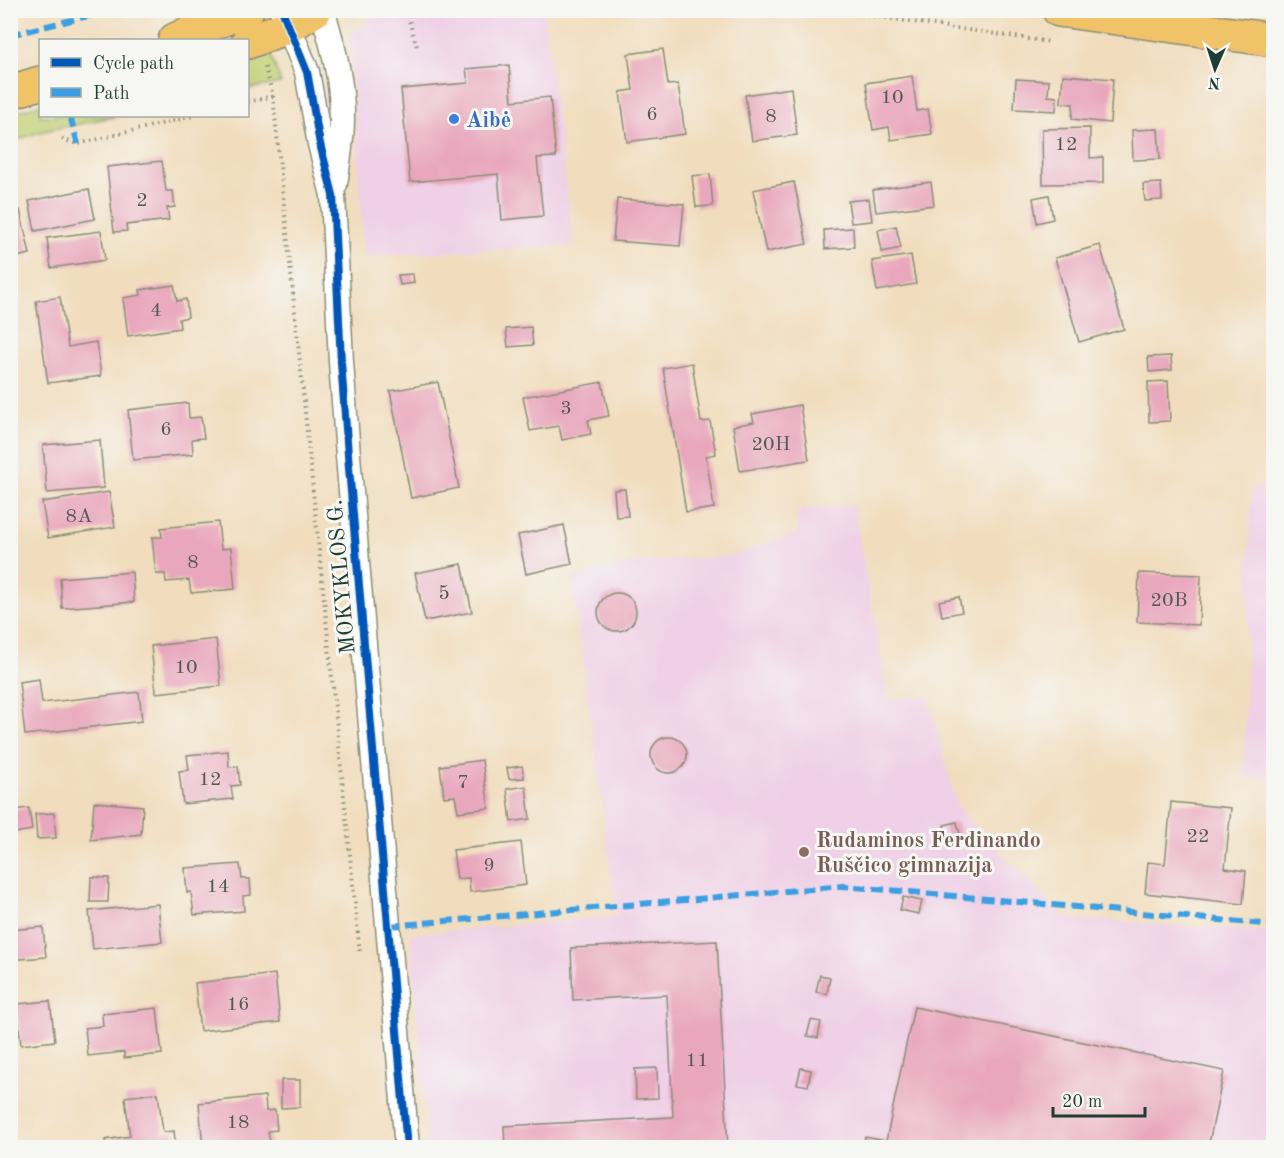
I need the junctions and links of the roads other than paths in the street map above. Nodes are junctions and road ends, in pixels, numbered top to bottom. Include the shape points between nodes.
1 (246, 10) edge
2 (322, 10) edge
3 (1059, 10) edge
4 (295, 16) edge
5 (177, 39) edge
6 (1274, 39) edge
7 (255, 51) edge
8 (39, 83) edge
9 (10, 92) edge
10 (333, 195) junction
11 (407, 1148) edge

1 - 5 main road
2 - 10 street, MOKYKLOS G. via 339,81 342,116
3 - 6 main road
4 - 7 main road
4 - 10 street, MOKYKLOS G.
8 - 9 main road
10 - 11 street, MOKYKLOS G. via 349,468

